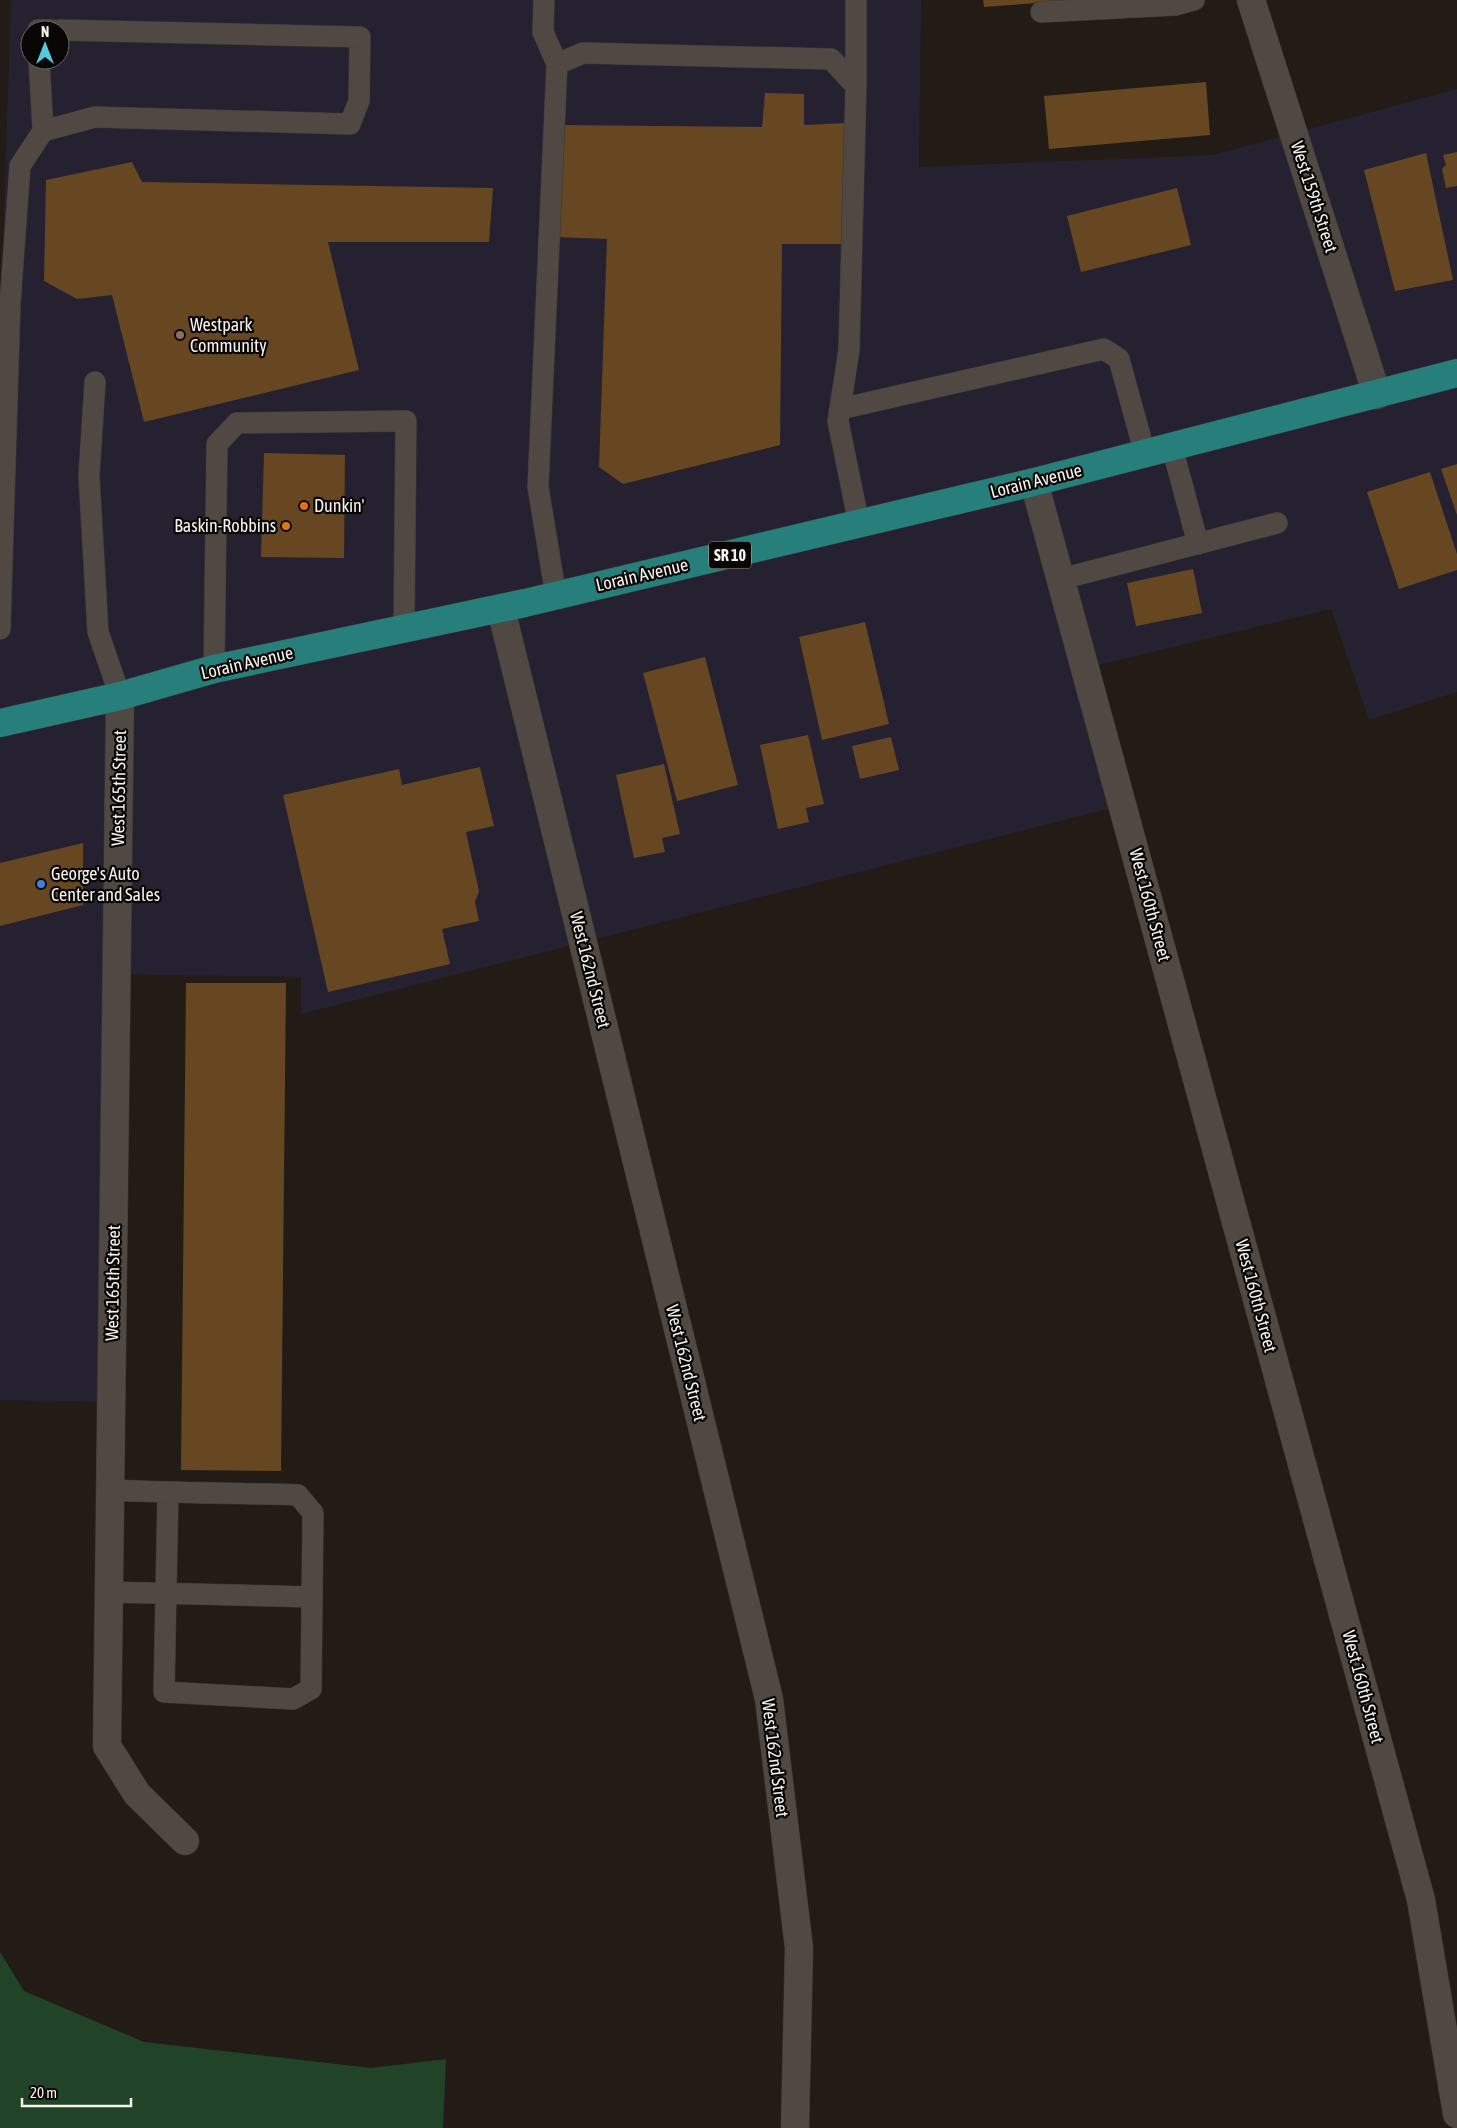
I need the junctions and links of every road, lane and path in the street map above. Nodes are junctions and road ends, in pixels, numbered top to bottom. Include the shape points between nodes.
1 (544, 0) edge
2 (856, 0) edge
3 (1194, 0) edge
4 (1251, 0) edge
5 (1041, 12) dead end
6 (70, 30) edge
7 (557, 64) junction
8 (39, 70) edge
9 (856, 86) junction
10 (42, 131) junction
11 (1457, 373) edge
12 (95, 382) dead end
13 (1377, 395) junction
14 (840, 409) junction
15 (1172, 447) junction
16 (1145, 454) junction
17 (1034, 482) junction
18 (1276, 523) dead end
19 (859, 524) junction
20 (1198, 544) junction
21 (1061, 579) junction
22 (556, 596) junction
23 (501, 608) junction
24 (0, 628) edge
25 (404, 629) junction
26 (214, 669) junction
27 (120, 696) junction
28 (0, 723) edge
29 (111, 1490) junction
30 (168, 1492) junction
31 (109, 1592) junction
32 (166, 1594) junction
33 (312, 1597) junction
34 (185, 1841) dead end
35 (1457, 2114) edge
36 (795, 2128) edge

1 - 7 lane via 544,32
2 - 9 lane
3 - 5 lane via 1176,5
4 - 13 street, West 159th Street
6 - 10 lane via 360,37 359,102 350,124 95,117
7 - 9 lane via 584,53 831,59
7 - 22 lane via 538,487
8 - 10 lane
9 - 14 lane via 849,350
10 - 24 lane via 20,166 10,304
11 - 13 main road, Lorain Avenue / SR 10
12 - 27 lane via 89,476 98,632
13 - 15 main road, Lorain Avenue / SR 10
14 - 16 lane via 1104,349 1119,359
14 - 19 lane via 838,421
15 - 16 main road, Lorain Avenue / SR 10
15 - 20 lane
16 - 17 main road, Lorain Avenue / SR 10
17 - 19 main road, Lorain Avenue / SR 10
17 - 21 street, West 160th Street
18 - 20 lane
19 - 22 main road, Lorain Avenue / SR 10
20 - 21 lane
21 - 35 street, West 160th Street via 1421,1900
22 - 23 main road, Lorain Avenue / SR 10
23 - 25 main road, Lorain Avenue / SR 10
23 - 36 street, West 162nd Street via 769,1699 799,1948
25 - 26 main road, Lorain Avenue / SR 10
25 - 26 lane via 406,421 237,423 217,444
26 - 27 main road, Lorain Avenue / SR 10
27 - 28 main road, Lorain Avenue / SR 10
27 - 29 street, West 165th Street
29 - 30 lane
29 - 31 street, West 165th Street
30 - 32 lane
30 - 33 lane via 298,1495 313,1513
31 - 32 lane
31 - 34 street, West 165th Street via 108,1746 137,1794
32 - 33 lane
32 - 33 lane via 164,1692 293,1699 311,1689

